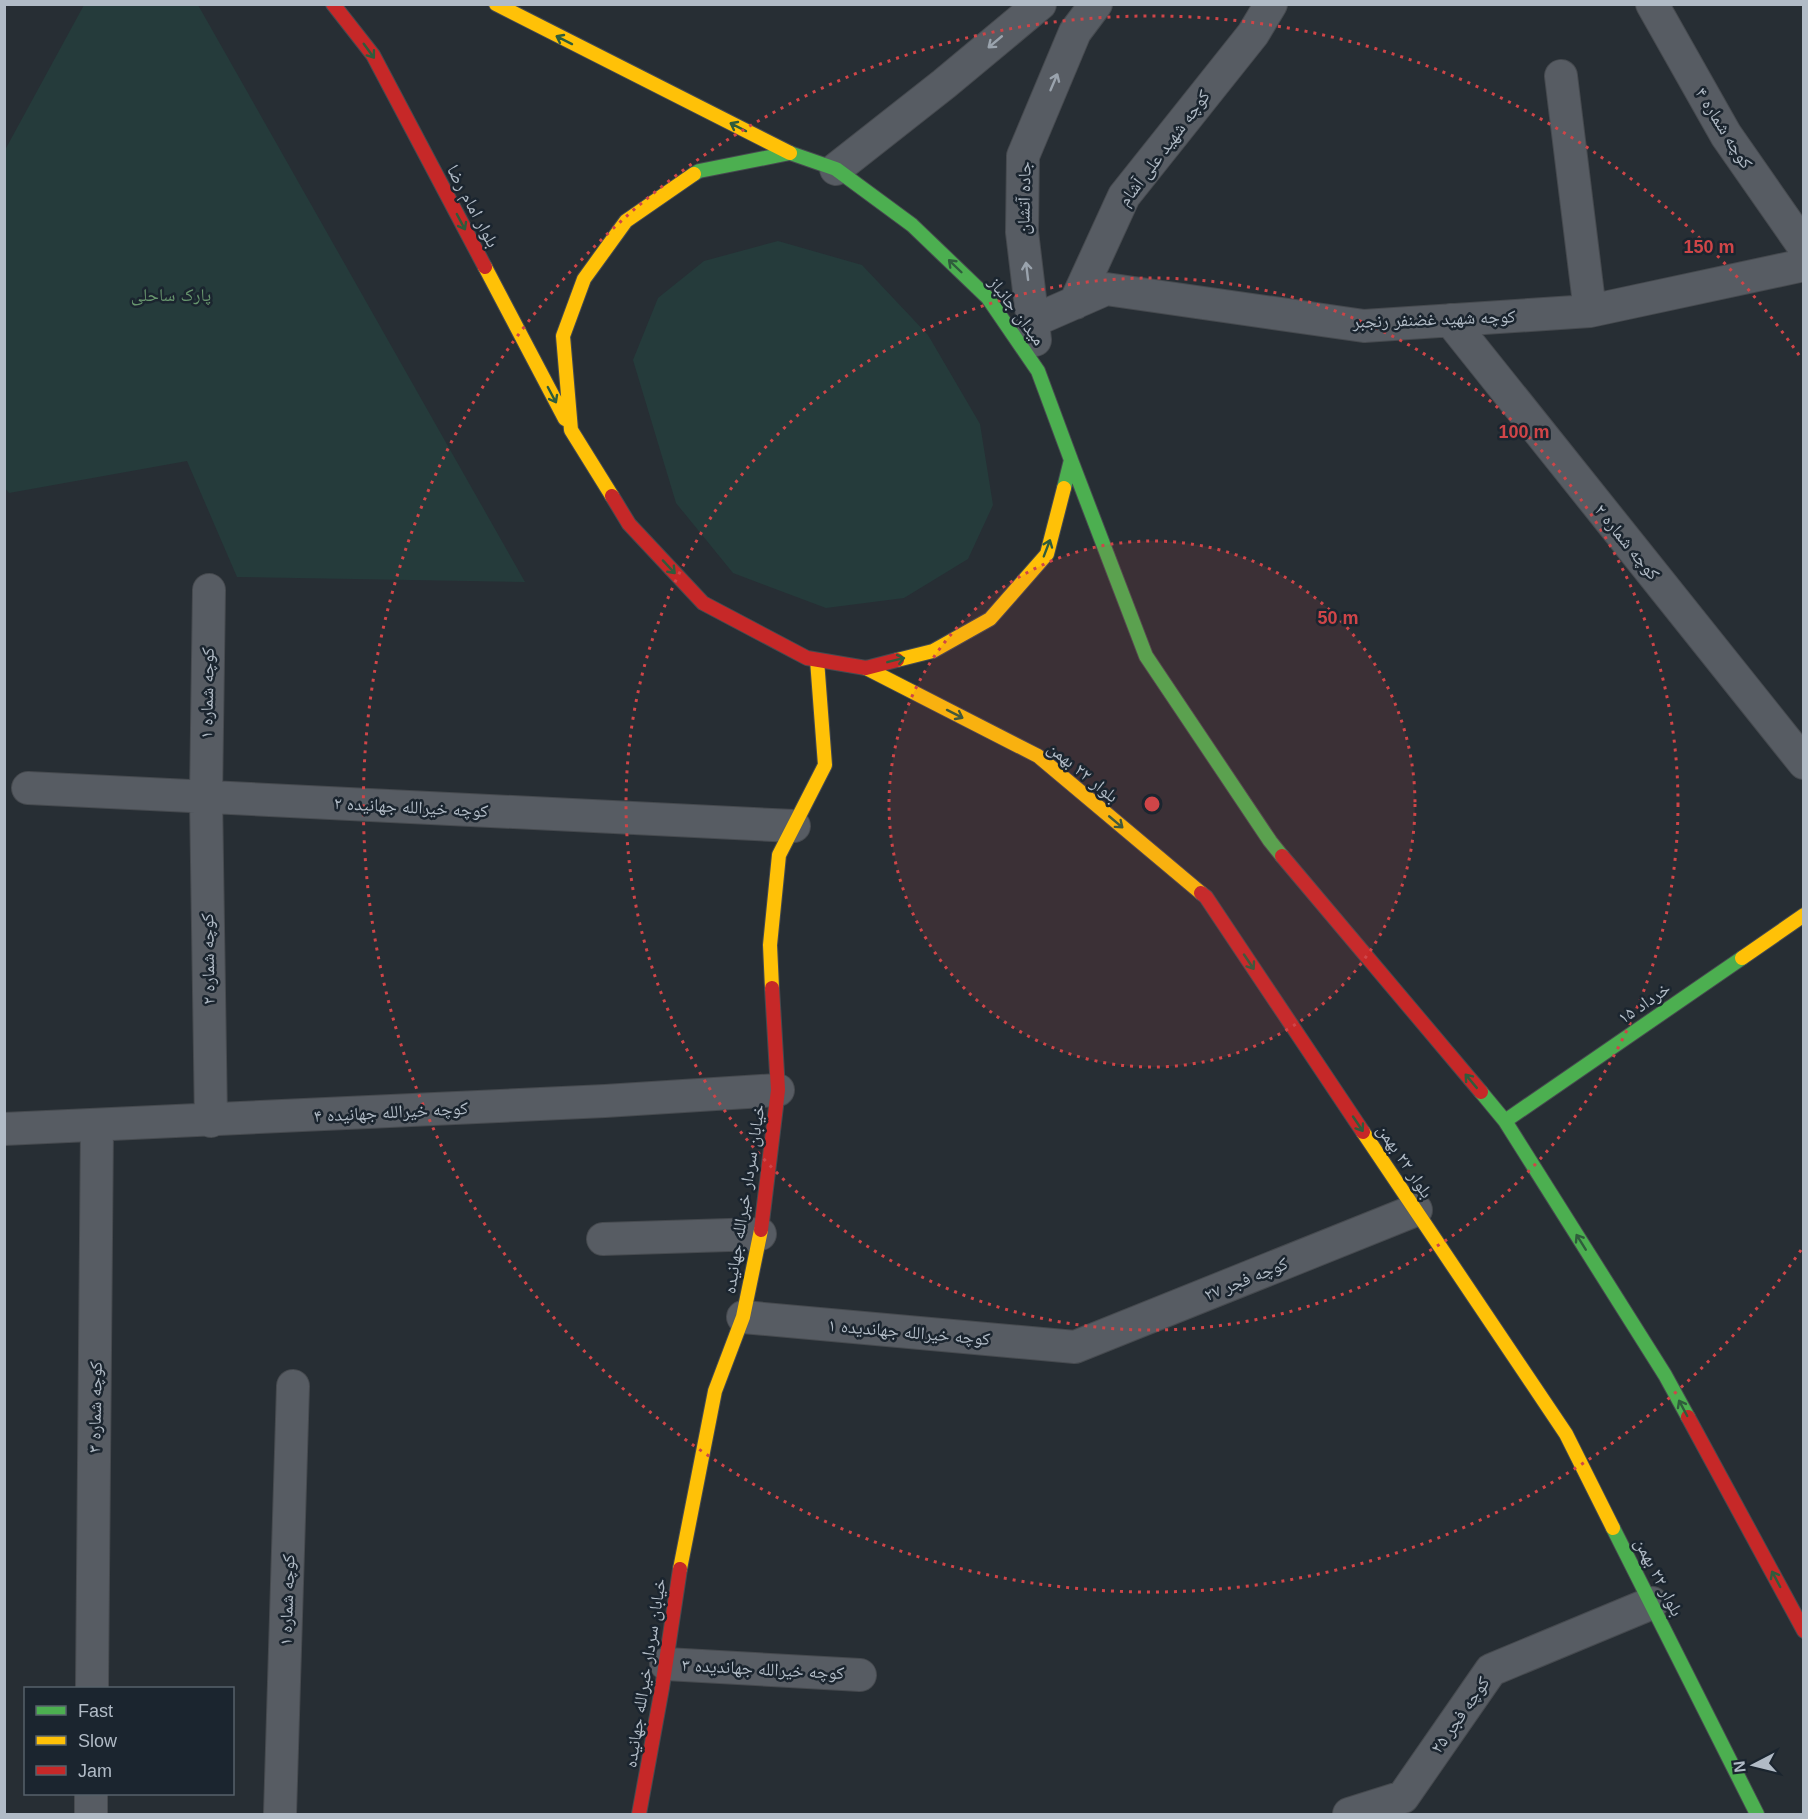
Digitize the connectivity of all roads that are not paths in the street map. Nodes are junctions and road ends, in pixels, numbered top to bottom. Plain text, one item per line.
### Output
1 (333, 4) edge
2 (496, 4) edge
3 (1096, 4) edge
4 (1271, 4) edge
5 (1652, 4) edge
6 (1040, 5) edge
7 (1075, 32) junction
8 (1561, 76) dead end
9 (790, 153) junction
10 (836, 169) junction
11 (1803, 247) edge
12 (1803, 265) edge
13 (1075, 303) junction
14 (1590, 311) junction
15 (1450, 320) junction
16 (1033, 321) junction
17 (1038, 371) junction
18 (571, 430) junction
19 (1071, 460) junction
20 (209, 590) dead end
21 (818, 660) junction
22 (866, 668) junction
23 (1803, 763) edge
24 (28, 788) dead end
25 (206, 797) junction
26 (794, 826) junction
27 (1803, 915) edge
28 (778, 1090) junction
29 (211, 1121) junction
30 (1504, 1121) junction
31 (98, 1126) junction
32 (4, 1129) edge
33 (1416, 1210) junction
34 (760, 1234) junction
35 (603, 1239) dead end
36 (743, 1317) junction
37 (1075, 1347) joint
38 (293, 1386) dead end
39 (1652, 1603) junction
40 (1803, 1631) edge
41 (666, 1664) junction
42 (861, 1675) dead end
43 (92, 1687) edge
44 (91, 1795) edge
45 (91, 1815) edge
46 (280, 1815) edge
47 (639, 1815) edge
48 (1349, 1815) edge
49 (1757, 1815) edge

1 -> 18 main road, بلوار امام رضا
9 -> 2 main road
3 - 7 street, جاده آتشان
4 - 13 street, کوچه شهید علی آشام
5 - 11 street, کوچه شماره ۴
6 - 7 street
6 -> 10 street
16 -> 7 street, جاده آتشان
8 - 14 street
9 - 10 main road, میدان جانباز
9 - 18 main road
17 -> 10 main road, میدان جانباز
12 - 14 street, کوچه شهید غضنفر رنجبر
13 - 15 street, کوچه شهید غضنفر رنجبر
13 - 16 street, کوچه شهید غضنفر رنجبر
14 - 15 street, کوچه شهید غضنفر رنجبر
15 - 23 street, کوچه شماره ۲
16 - 17 street, جاده آتشان
17 - 19 main road, میدان جانباز
18 -> 21 main road
22 -> 19 main road
30 -> 19 main road
20 - 25 street, کوچه شماره ۱
21 - 22 main road
21 - 26 main road, خیابان سردار خیرالله جهانیده
22 -> 33 main road, بلوار ۲۲ بهمن
24 - 25 street, کوچه خیرالله جهانیده ۲
25 - 26 street, کوچه خیرالله جهانیده ۲
25 - 29 street, کوچه شماره ۲
26 - 28 main road, خیابان سردار خیرالله جهانیده
27 - 30 main road, ۱۵ خرداد
28 - 29 street, کوچه خیرالله جهانیده ۴
28 - 34 main road, خیابان سردار خیرالله جهانیده
29 - 31 street, کوچه خیرالله جهانیده ۴
40 -> 30 main road
31 - 32 street, کوچه خیرالله جهانیده ۴
31 - 43 street, کوچه شماره ۳
33 - 37 street, کوچه فجر ۲۷
33 - 39 main road, بلوار ۲۲ بهمن
34 - 35 street
34 - 36 main road, خیابان سردار خیرالله جهانیده
36 - 37 street, کوچه خیرالله جهاندیده ۱
36 - 41 main road, خیابان سردار خیرالله جهانیده
38 - 46 street, کوچه شماره ۱
39 - 48 street, کوچه فجر ۲۵
39 - 49 main road, بلوار ۲۲ بهمن
41 - 42 street, کوچه خیرالله جهاندیده ۳
41 - 47 main road, خیابان سردار خیرالله جهانیده
44 - 45 street

